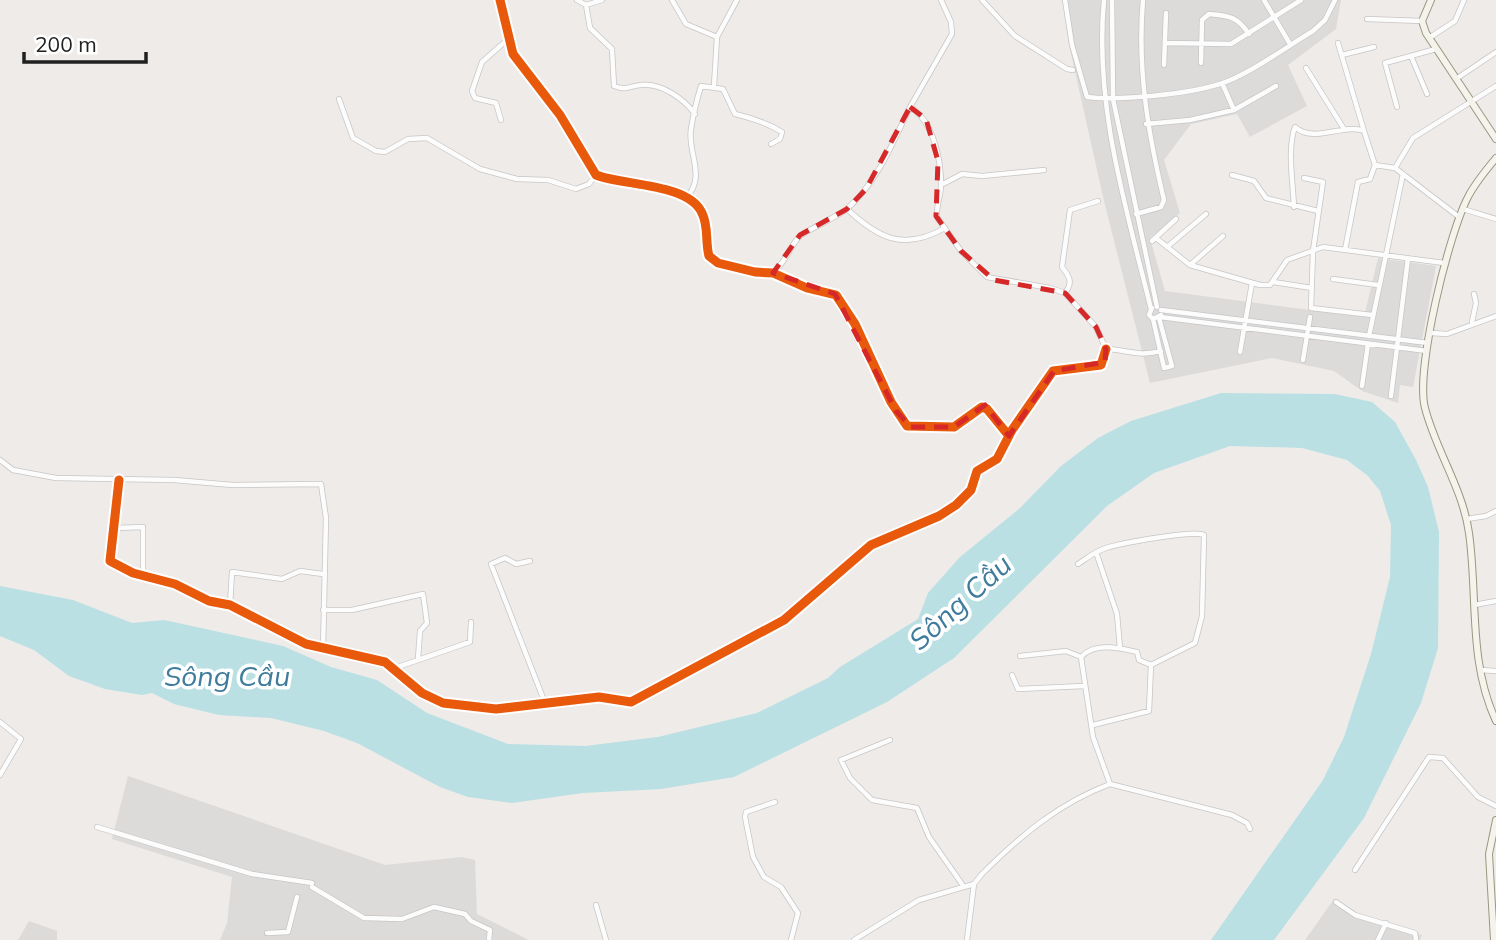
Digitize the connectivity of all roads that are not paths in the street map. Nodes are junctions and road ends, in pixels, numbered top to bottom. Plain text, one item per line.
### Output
1 (500, 0) edge
2 (577, 0) edge
3 (602, 0) edge
4 (672, 0) edge
5 (737, 0) edge
6 (941, 0) edge
7 (982, 0) edge
8 (1065, 0) edge
9 (1104, 0) edge
10 (1112, 0) edge
11 (1143, 0) edge
12 (1264, 0) edge
13 (1301, 0) edge
14 (1335, 0) edge
15 (1431, 0) edge
16 (1464, 0) edge
17 (586, 5) junction
18 (1166, 13) dead end
19 (1367, 19) dead end
20 (1274, 20) junction
21 (1422, 21) junction
22 (1248, 34) junction
23 (717, 37) junction
24 (1429, 38) junction
25 (508, 40) junction
26 (1165, 43) junction
27 (1338, 43) dead end
28 (1290, 44) junction
29 (1201, 45) junction
30 (1374, 47) dead end
31 (1436, 49) junction
32 (1496, 52) edge
33 (1342, 55) junction
34 (1411, 56) junction
35 (1201, 63) dead end
36 (1164, 65) dead end
37 (1306, 68) dead end
38 (1073, 70) dead end
39 (1455, 79) junction
40 (1223, 83) junction
41 (714, 86) junction
42 (1276, 86) dead end
43 (1496, 86) edge
44 (1143, 94) junction
45 (1427, 94) dead end
46 (339, 99) dead end
47 (1104, 99) junction
48 (1113, 99) junction
49 (1470, 103) junction
50 (910, 107) junction
51 (1397, 107) dead end
52 (1234, 110) junction
53 (696, 114) junction
54 (501, 120) dead end
55 (1146, 124) junction
56 (1344, 129) junction
57 (1364, 131) junction
58 (1496, 139) edge
59 (771, 144) dead end
60 (1496, 158) edge
61 (1375, 165) junction
62 (1395, 168) junction
63 (1044, 170) dead end
64 (1403, 174) junction
65 (596, 175) junction
66 (1232, 176) dead end
67 (1304, 178) dead end
68 (941, 185) junction
69 (686, 198) junction
70 (1098, 201) dead end
71 (1294, 207) junction
72 (847, 209) junction
73 (1462, 209) junction
74 (1318, 211) junction
75 (1136, 214) junction
76 (1206, 214) dead end
77 (1459, 217) junction
78 (1176, 219) dead end
79 (1496, 219) edge
80 (945, 228) junction
81 (1223, 236) dead end
82 (1167, 247) junction
83 (1345, 250) junction
84 (1313, 251) junction
85 (1385, 255) junction
86 (1408, 258) junction
87 (1444, 263) junction
88 (1190, 265) junction
89 (773, 273) junction
90 (1333, 279) dead end
91 (1273, 282) junction
92 (1252, 283) junction
93 (1378, 285) junction
94 (1312, 288) junction
95 (1065, 293) junction
96 (1474, 294) dead end
97 (1156, 309) junction
98 (1372, 315) junction
99 (1496, 316) edge
100 (1310, 317) dead end
101 (1158, 318) junction
102 (1244, 321) junction
103 (1472, 323) junction
104 (1243, 328) junction
105 (1308, 328) junction
106 (1431, 333) junction
107 (1307, 336) junction
108 (1369, 336) junction
109 (1398, 339) junction
110 (1427, 343) junction
111 (1368, 344) junction
112 (1397, 348) junction
113 (1106, 349) junction
114 (1161, 351) junction
115 (1427, 351) junction
116 (1240, 352) dead end
117 (1303, 359) dead end
118 (1362, 386) dead end
119 (1391, 396) dead end
120 (1009, 436) junction
121 (0, 460) edge
122 (119, 480) junction
123 (1496, 511) edge
124 (1467, 519) junction
125 (116, 528) junction
126 (1096, 552) junction
127 (530, 561) dead end
128 (1077, 564) dead end
129 (323, 574) junction
130 (143, 576) junction
131 (1496, 601) edge
132 (230, 605) junction
133 (1474, 605) junction
134 (323, 610) junction
135 (471, 622) dead end
136 (1120, 648) junction
137 (323, 650) junction
138 (1020, 656) dead end
139 (1081, 657) junction
140 (418, 659) junction
141 (1151, 665) junction
142 (395, 668) junction
143 (1479, 670) junction
144 (1496, 671) edge
145 (1012, 675) dead end
146 (1085, 686) junction
147 (545, 703) junction
148 (1496, 721) edge
149 (0, 722) edge
150 (1093, 725) junction
151 (890, 740) dead end
152 (0, 775) edge
153 (1110, 784) junction
154 (775, 802) dead end
155 (1496, 806) edge
156 (1496, 820) edge
157 (97, 827) dead end
158 (1250, 829) dead end
159 (1355, 870) dead end
160 (1493, 876) edge
161 (974, 884) junction
162 (964, 887) junction
163 (297, 897) dead end
164 (1336, 902) dead end
165 (596, 905) dead end
166 (1495, 921) edge
167 (1386, 923) junction
168 (267, 933) dead end
169 (284, 933) junction
170 (1495, 939) edge
171 (283, 940) edge
172 (489, 940) edge
173 (606, 940) edge
174 (791, 940) edge
175 (854, 940) edge
176 (967, 940) edge
177 (1378, 940) edge
178 (1416, 940) edge

1 - 25 street
2 - 17 street
3 - 17 street
4 - 23 street
5 - 23 street
6 - 50 street
7 - 38 street
8 - 47 street
9 - 47 street
10 - 48 street
11 - 44 street
12 - 20 street
13 - 20 street
14 - 28 street
15 - 21 main road
16 - 24 street
17 - 53 street
18 - 26 street
19 - 21 street
20 - 22 street
20 - 28 street
21 - 24 main road
22 - 29 street
22 - 29 street
23 - 41 street
24 - 31 main road
25 - 54 street
25 - 65 street
26 - 29 street
26 - 36 street
27 - 33 street
28 - 40 street
29 - 35 street
30 - 33 street
31 - 34 street
31 - 39 main road
32 - 39 street
33 - 57 street
34 - 45 street
34 - 51 street
37 - 56 street
39 - 49 main road
40 - 44 street
40 - 52 street
41 - 53 street
41 - 59 street
42 - 52 street
43 - 49 street
44 - 48 street
44 - 55 street
46 - 65 street
47 - 48 street
47 - 97 street
48 - 75 street
49 - 58 main road
49 - 62 street
50 - 68 street
50 - 72 street
52 - 55 street
53 - 69 street
55 - 75 street
56 - 57 street
56 - 71 street
57 - 61 street
60 - 73 main road
61 - 62 street
61 - 83 street
62 - 64 street
63 - 68 street
64 - 77 street
64 - 85 street
65 - 69 street
66 - 71 street
67 - 74 street
68 - 80 street
69 - 89 street
70 - 95 street
71 - 74 street
72 - 80 street
72 - 89 street
73 - 77 main road
73 - 79 street
74 - 84 street
75 - 97 street
76 - 82 street
77 - 87 main road
78 - 82 street
80 - 95 street
81 - 88 street
82 - 88 street
83 - 84 street
83 - 85 street
84 - 91 street
84 - 94 street
85 - 86 street
85 - 93 street
86 - 87 street
86 - 109 street
87 - 106 main road
88 - 92 street
89 - 120 street
90 - 93 street
91 - 92 street
91 - 94 street
92 - 102 street
93 - 98 street
94 - 98 street
95 - 113 street
96 - 103 street
97 - 101 street
97 - 101 street
97 - 102 street
98 - 108 street
99 - 103 street
100 - 105 street
101 - 104 street
101 - 114 street
101 - 114 street
102 - 104 street
102 - 105 street
103 - 106 street
104 - 107 street
104 - 116 street
105 - 107 street
105 - 108 street
106 - 110 main road
107 - 111 street
107 - 117 street
108 - 109 street
109 - 110 street
109 - 112 street
110 - 115 main road
111 - 112 street
111 - 118 street
112 - 115 street
112 - 119 street
113 - 114 street
113 - 120 street
115 - 124 main road
120 - 147 street
121 - 122 street
122 - 125 street
122 - 129 street
123 - 124 street
124 - 133 main road
125 - 130 street
125 - 130 street
126 - 128 street
126 - 136 street
126 - 141 street
127 - 147 street
129 - 132 street
129 - 134 street
130 - 132 street
131 - 133 street
132 - 137 street
133 - 143 main road
134 - 137 street
134 - 140 street
135 - 140 street
136 - 139 street
136 - 141 street
137 - 142 street
138 - 139 street
139 - 146 street
140 - 142 street
141 - 150 street
142 - 147 street
143 - 144 street
143 - 148 main road
145 - 146 street
146 - 150 street
149 - 152 street
150 - 153 street
151 - 162 street
153 - 158 street
153 - 161 street
154 - 174 street
155 - 159 street
156 - 160 main road
157 - 172 street
160 - 166 main road
161 - 162 street
161 - 176 street
162 - 175 street
163 - 169 street
164 - 167 street
165 - 173 street
166 - 170 main road
167 - 177 street
167 - 178 street
168 - 169 street
169 - 171 street

